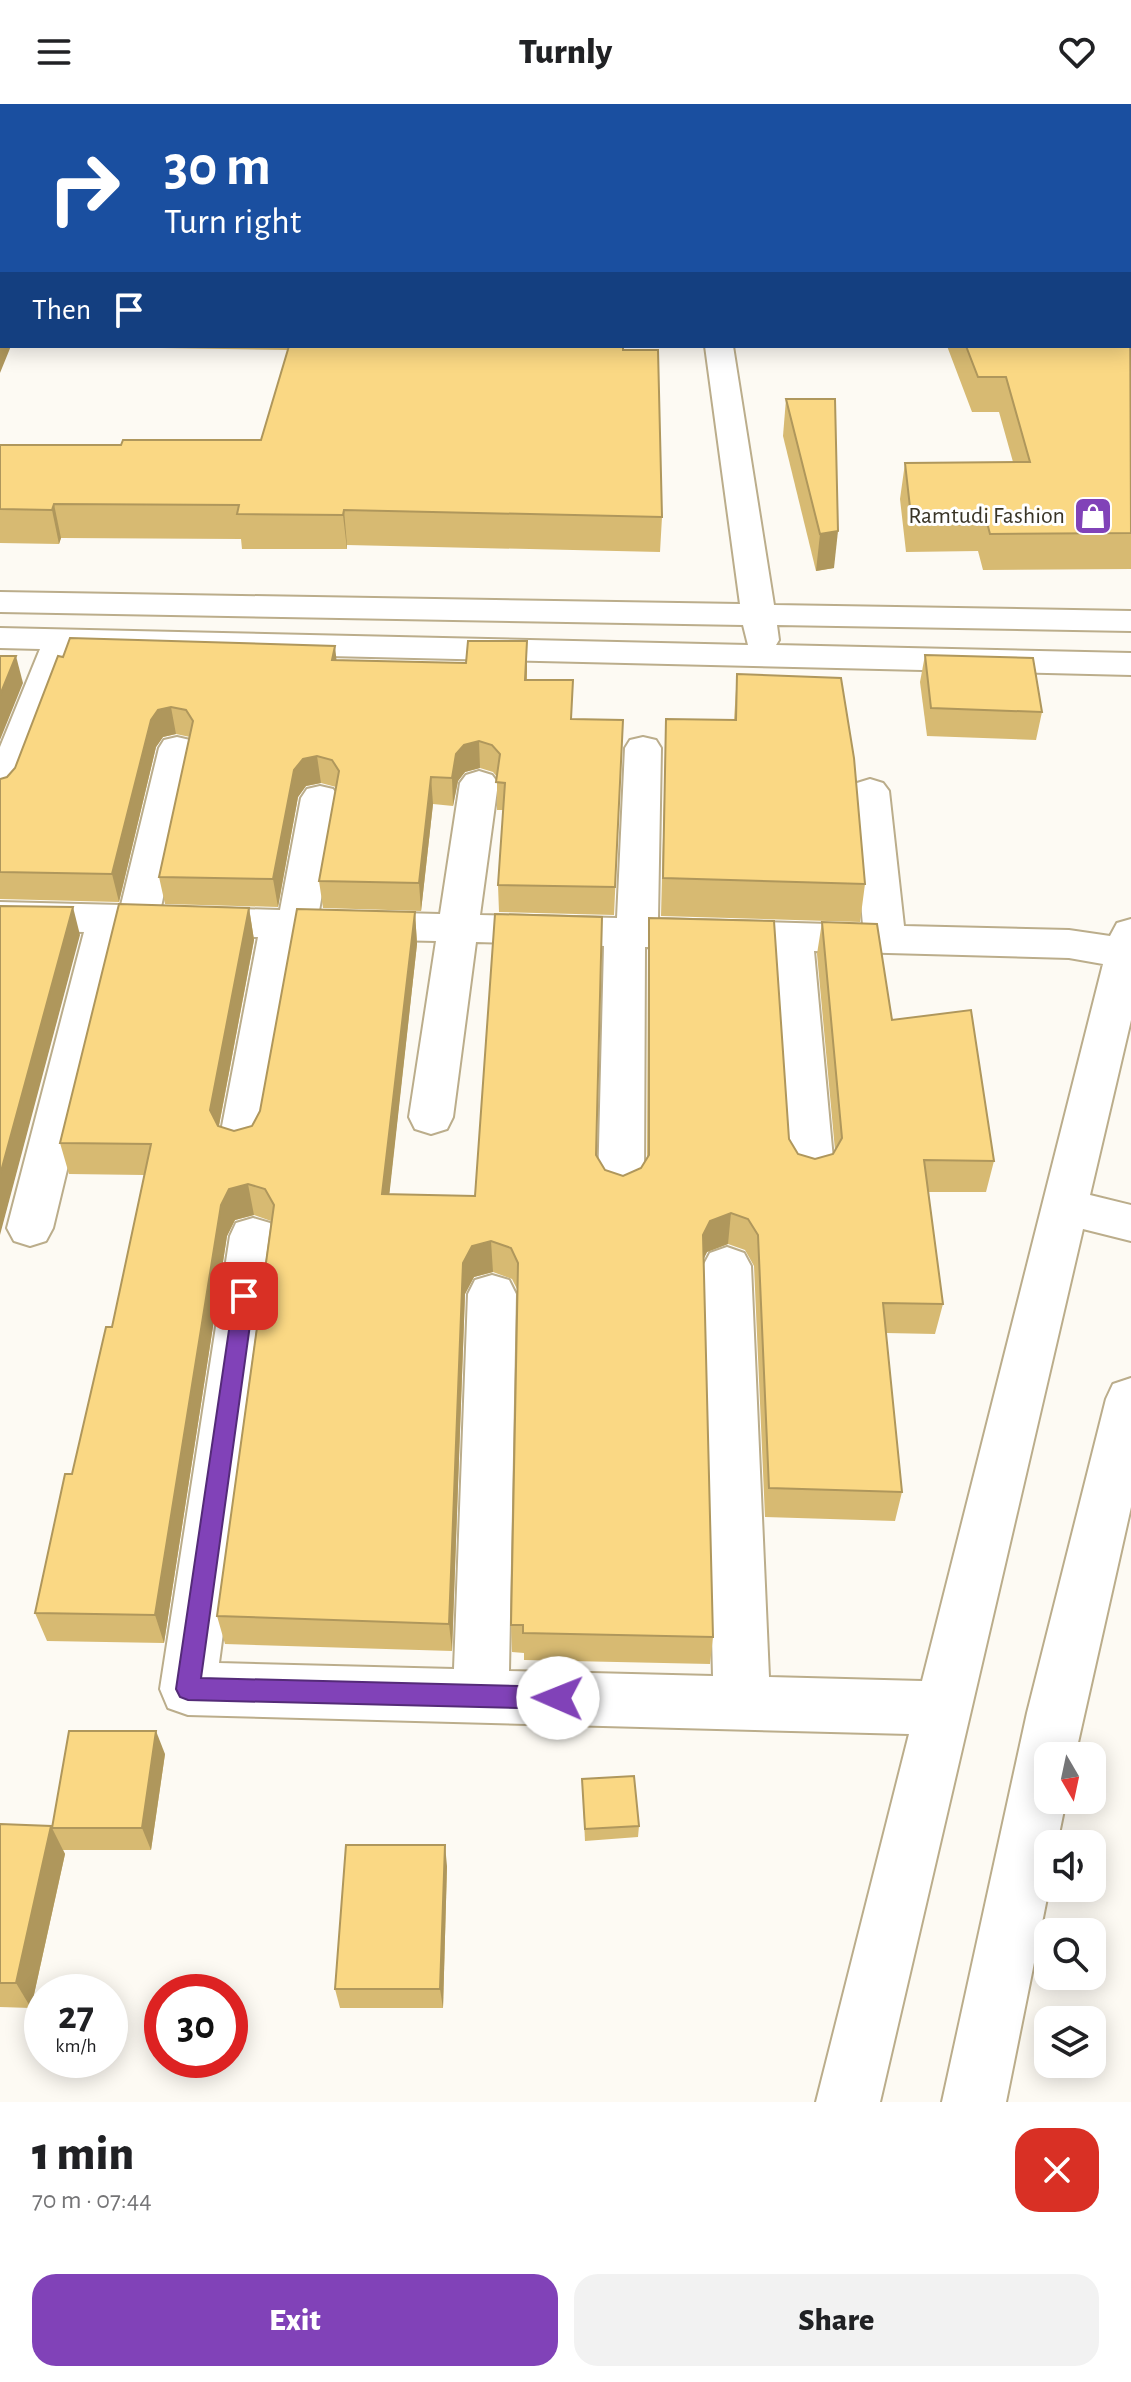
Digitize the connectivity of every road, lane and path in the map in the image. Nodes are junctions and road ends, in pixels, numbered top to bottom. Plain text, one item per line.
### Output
1 (719, 348) edge
2 (0, 602) edge
3 (759, 614) junction
4 (1131, 621) edge
5 (0, 638) edge
6 (61, 639) junction
7 (764, 656) junction
8 (1131, 664) edge
9 (177, 748) dead end
10 (643, 748) dead end
11 (479, 783) dead end
12 (870, 791) dead end
13 (0, 794) edge
14 (320, 798) dead end
15 (0, 916) edge
16 (122, 919) junction
17 (289, 924) junction
18 (458, 928) junction
19 (631, 932) junction
20 (792, 937) junction
21 (885, 939) junction
22 (1128, 943) edge
23 (431, 1117) dead end
24 (241, 1142) edge
25 (811, 1170) edge
26 (621, 1186) edge
27 (1064, 1207) junction
28 (1131, 1223) edge
29 (30, 1228) dead end
30 (253, 1236) dead end
31 (727, 1266) dead end
32 (492, 1294) dead end
33 (1131, 1399) edge
34 (481, 1696) junction
35 (742, 1701) junction
36 (945, 1708) junction
37 (848, 2102) edge
38 (974, 2102) edge

1 - 3 street
2 - 3 street
3 - 4 street
3 - 7 street
5 - 6 street
6 - 7 street
6 - 13 street
7 - 8 street
9 - 16 street
10 - 19 street
11 - 18 street
12 - 21 street
14 - 17 street
15 - 16 street
16 - 17 street
16 - 29 street
17 - 18 street
17 - 24 street
18 - 19 street
18 - 23 street
19 - 20 street
19 - 26 street
20 - 21 street
20 - 25 street
21 - 22 street
22 - 27 street
27 - 28 street
27 - 36 street
30 - 34 street
31 - 35 street
32 - 34 street
33 - 38 street
34 - 35 street
35 - 36 street
36 - 37 street

